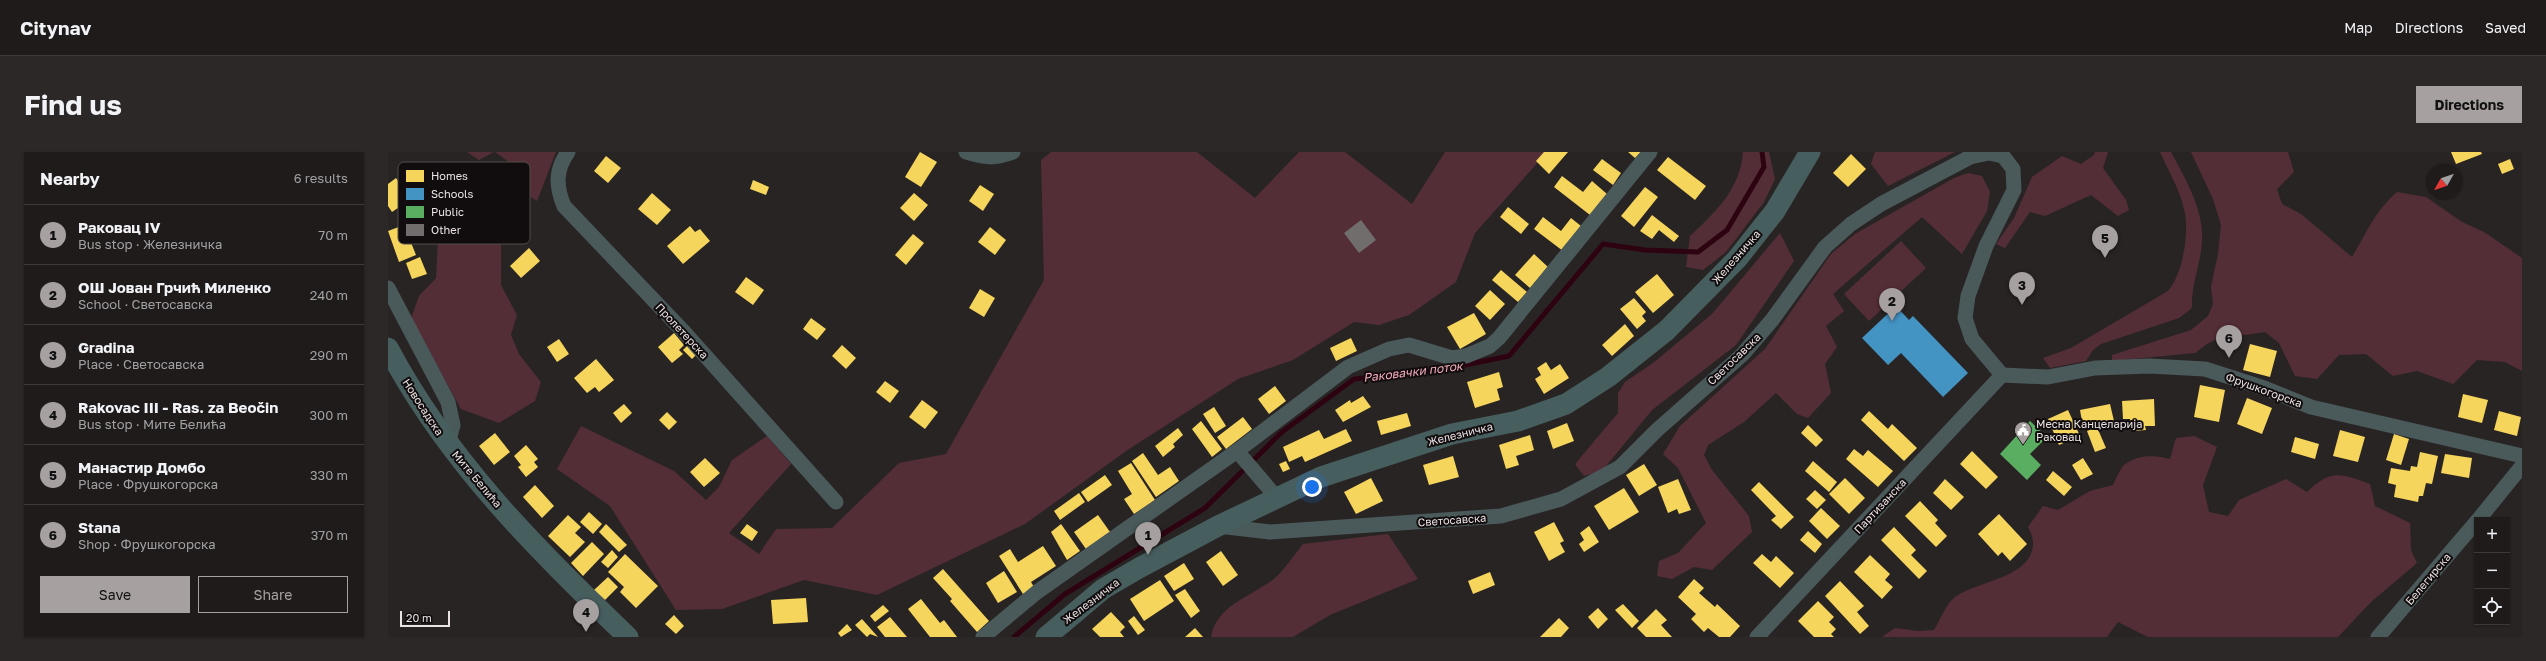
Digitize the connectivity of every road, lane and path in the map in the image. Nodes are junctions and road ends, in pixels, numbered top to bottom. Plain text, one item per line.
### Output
1 (568, 152) edge
2 (966, 152) edge
3 (1013, 152) edge
4 (1650, 152) edge
5 (1810, 152) edge
6 (388, 288) edge
7 (388, 348) edge
8 (2002, 375) junction
9 (448, 444) junction
10 (1237, 451) junction
11 (2522, 456) edge
12 (2522, 466) edge
13 (1277, 498) junction
14 (836, 502) dead end
15 (2481, 517) edge
16 (1218, 526) junction
17 (2474, 526) edge
18 (628, 637) edge
19 (983, 637) edge
20 (1046, 637) edge
21 (1757, 637) edge
22 (2378, 637) edge

1 - 14 street, Пролетерска
2 - 3 street
4 - 10 street
5 - 13 street, Железничка
6 - 9 street, Мите Белића
7 - 9 street, Новосадска
8 - 11 street, Фрушкогорска
8 - 16 street, Светосавска
8 - 21 street, Партизанска
9 - 18 street, Мите Белића
10 - 13 street
10 - 19 street
12 - 15 street, Белегирска
13 - 16 street, Железничка
16 - 20 street, Железничка
17 - 22 street, Белегирска

